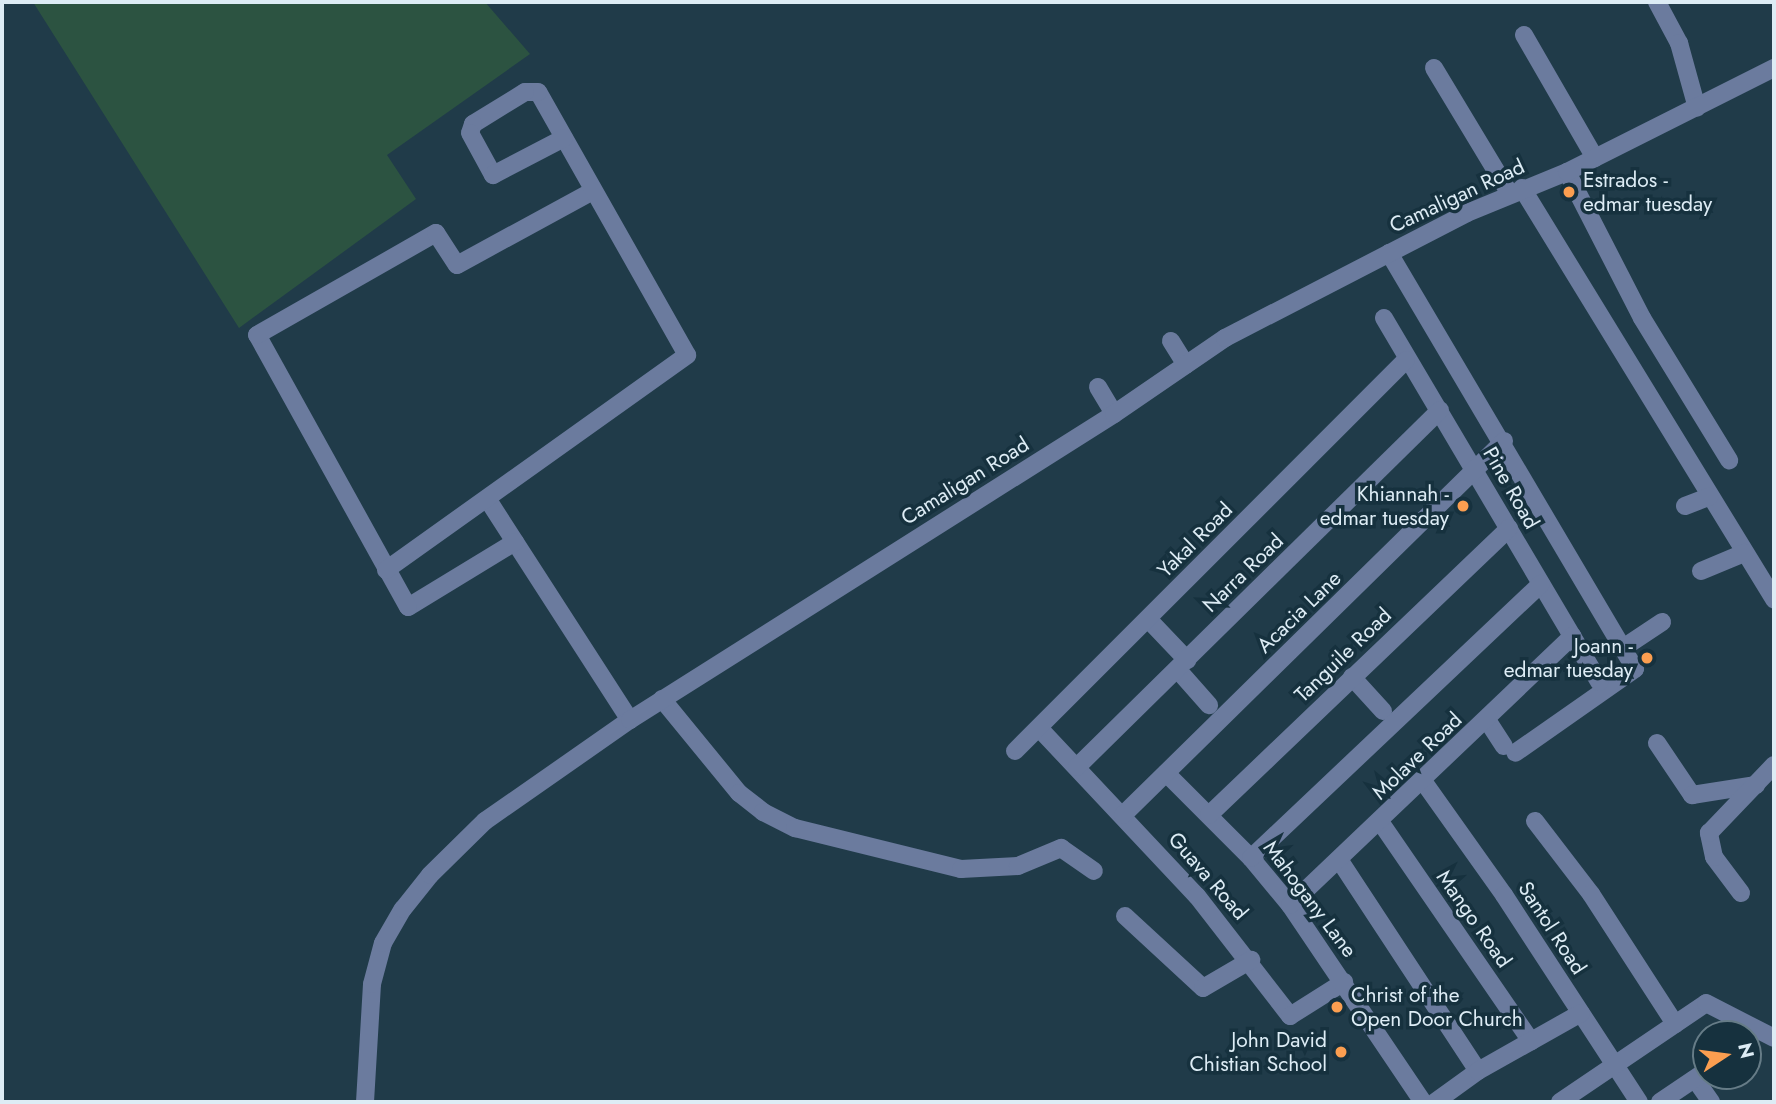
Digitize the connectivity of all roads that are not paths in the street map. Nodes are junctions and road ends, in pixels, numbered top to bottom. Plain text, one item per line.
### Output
1 (1657, 2) edge
2 (1524, 35) dead end
3 (1434, 68) dead end
4 (1774, 68) edge
5 (1697, 108) junction
6 (564, 138) junction
7 (1595, 158) junction
8 (1567, 173) junction
9 (593, 191) junction
10 (1516, 191) junction
11 (1389, 253) junction
12 (1384, 318) dead end
13 (1171, 341) dead end
14 (1406, 360) junction
15 (1186, 365) junction
16 (1098, 387) dead end
17 (1440, 410) junction
18 (1114, 414) junction
19 (1504, 441) junction
20 (1729, 460) dead end
21 (1476, 472) junction
22 (1709, 497) junction
23 (488, 500) junction
24 (1685, 506) dead end
25 (1508, 528) junction
26 (514, 542) junction
27 (1744, 553) junction
28 (386, 570) junction
29 (1701, 571) dead end
30 (1541, 584) junction
31 (1774, 600) edge
32 (1148, 619) junction
33 (1662, 622) dead end
34 (1572, 636) junction
35 (1623, 648) junction
36 (1182, 665) junction
37 (1352, 677) junction
38 (1599, 682) dead end
39 (662, 699) junction
40 (1209, 705) dead end
41 (1383, 710) dead end
42 (630, 720) junction
43 (1487, 720) junction
44 (1039, 728) junction
45 (1657, 743) dead end
46 (1015, 751) dead end
47 (1774, 765) edge
48 (1077, 767) junction
49 (1166, 773) junction
50 (1423, 781) junction
51 (1756, 785) junction
52 (1123, 815) junction
53 (1209, 815) junction
54 (1535, 821) dead end
55 (1381, 823) junction
56 (1251, 858) junction
57 (1340, 861) junction
58 (1094, 872) dead end
59 (1741, 892) dead end
60 (1290, 905) junction
61 (1125, 916) dead end
62 (1251, 960) junction
63 (1344, 982) junction
64 (1581, 1013) junction
65 (1734, 1020) edge
66 (1675, 1024) junction
67 (1531, 1041) junction
68 (1617, 1065) junction
69 (1478, 1071) junction
70 (1692, 1080) edge
71 (365, 1102) edge
72 (1423, 1102) edge
73 (1435, 1102) edge
74 (1560, 1102) edge
75 (1639, 1102) edge
76 (1660, 1102) edge

1 - 5 street
2 - 7 street
3 - 10 street
4 - 5 street, Camaligan Road
5 - 7 street, Camaligan Road
6 - 6 street
6 - 9 street
7 - 8 street, Camaligan Road
8 - 10 street, Camaligan Road
8 - 20 street
9 - 23 street
9 - 28 street
10 - 11 street, Camaligan Road
10 - 22 street
11 - 15 street, Camaligan Road
11 - 19 street
12 - 14 street, Pine Road
13 - 15 street
14 - 17 street, Pine Road
14 - 32 street, Yakal Road
15 - 18 street, Camaligan Road
16 - 18 street
17 - 21 street, Pine Road
17 - 36 street, Narra Road
18 - 39 street, Camaligan Road
19 - 21 street, Acacia Lane
19 - 35 street
21 - 25 street, Pine Road
21 - 49 street, Acacia Lane
22 - 24 street
22 - 27 street
23 - 26 street
23 - 28 street
25 - 30 street, Pine Road
25 - 37 street, Tanguile Road
26 - 28 street
26 - 42 street
27 - 29 street
27 - 31 street
30 - 34 street, Pine Road
30 - 56 street
32 - 36 street
32 - 44 street, Yakal Road
33 - 35 street
34 - 38 street, Pine Road
34 - 43 street, Molave Road
35 - 43 street
36 - 40 street
36 - 48 street, Narra Road
37 - 41 street
37 - 53 street, Tanguile Road
39 - 42 street, Camaligan Road
39 - 58 street
42 - 71 street, Camaligan Road
43 - 50 street, Molave Road
44 - 46 street, Yakal Road
44 - 48 street, Guava Road
45 - 51 street
47 - 51 street
48 - 52 street, Guava Road
49 - 52 street, Acacia Lane
49 - 53 street, Mahogany Lane
50 - 55 street, Molave Road
50 - 64 street, Santol Road
51 - 59 street
52 - 62 street, Guava Road
53 - 56 street, Mahogany Lane
54 - 66 street
55 - 57 street, Molave Road
55 - 67 street, Mango Road
56 - 60 street, Mahogany Lane
57 - 60 street, Molave Road
57 - 69 street
60 - 63 street, Mahogany Lane
61 - 62 street
62 - 63 street, Guava Road
63 - 72 street, Mahogany Lane
64 - 67 street
64 - 68 street, Santol Road
65 - 66 street
66 - 68 street
67 - 69 street
68 - 74 street
68 - 75 street, Santol Road
69 - 73 street
70 - 76 street

